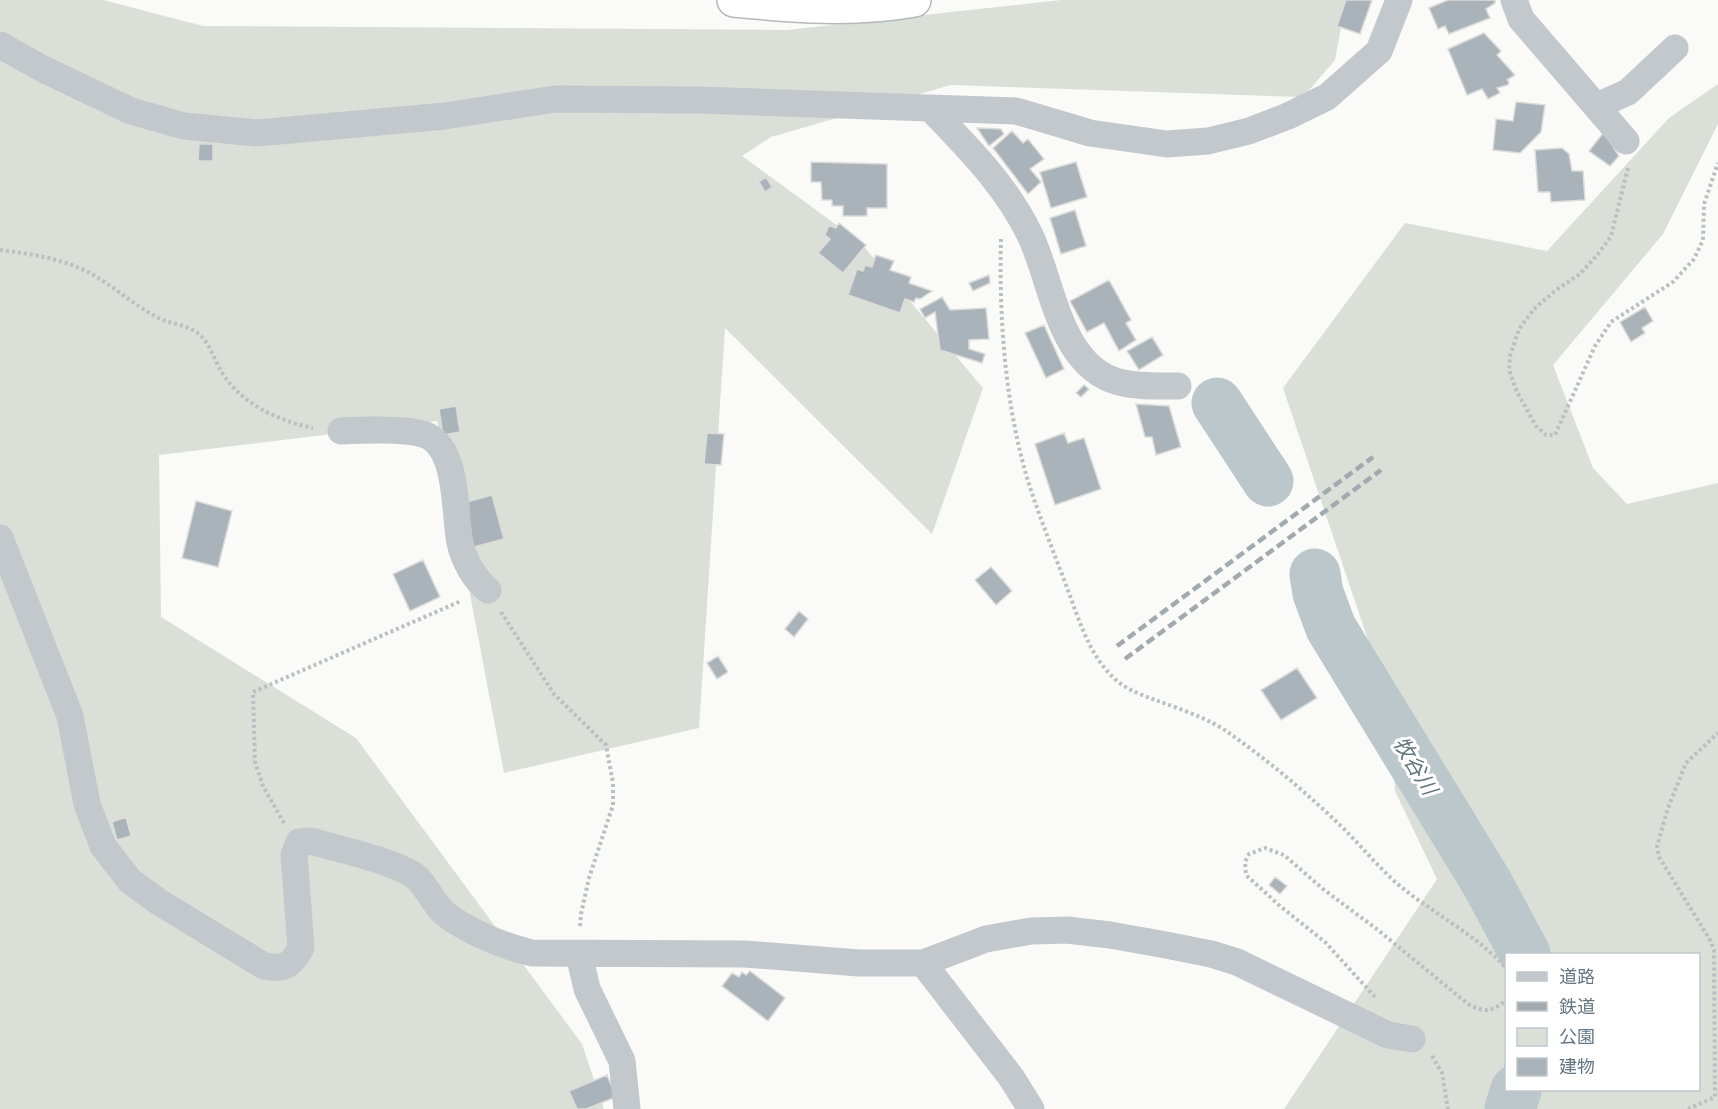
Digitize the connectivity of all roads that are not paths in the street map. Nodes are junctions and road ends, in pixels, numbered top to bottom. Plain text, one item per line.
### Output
1 (734, 0) edge
2 (914, 0) edge
3 (1399, 0) edge
4 (1514, 0) edge
5 (0, 45) edge
6 (1675, 48) dead end
7 (1597, 106) junction
8 (931, 109) junction
9 (1626, 141) road end
10 (1178, 386) dead end
11 (341, 431) road end
12 (0, 538) edge
13 (488, 590) road end
14 (579, 954) junction
15 (923, 963) junction
16 (1412, 1039) road end
17 (627, 1109) edge
18 (1031, 1109) edge

1 - 2 highway
3 - 8 street
4 - 7 street
5 - 8 street
6 - 7 street
7 - 9 street
8 - 10 street
11 - 13 street
12 - 14 street
14 - 15 street
14 - 17 street
15 - 16 street
15 - 18 street

